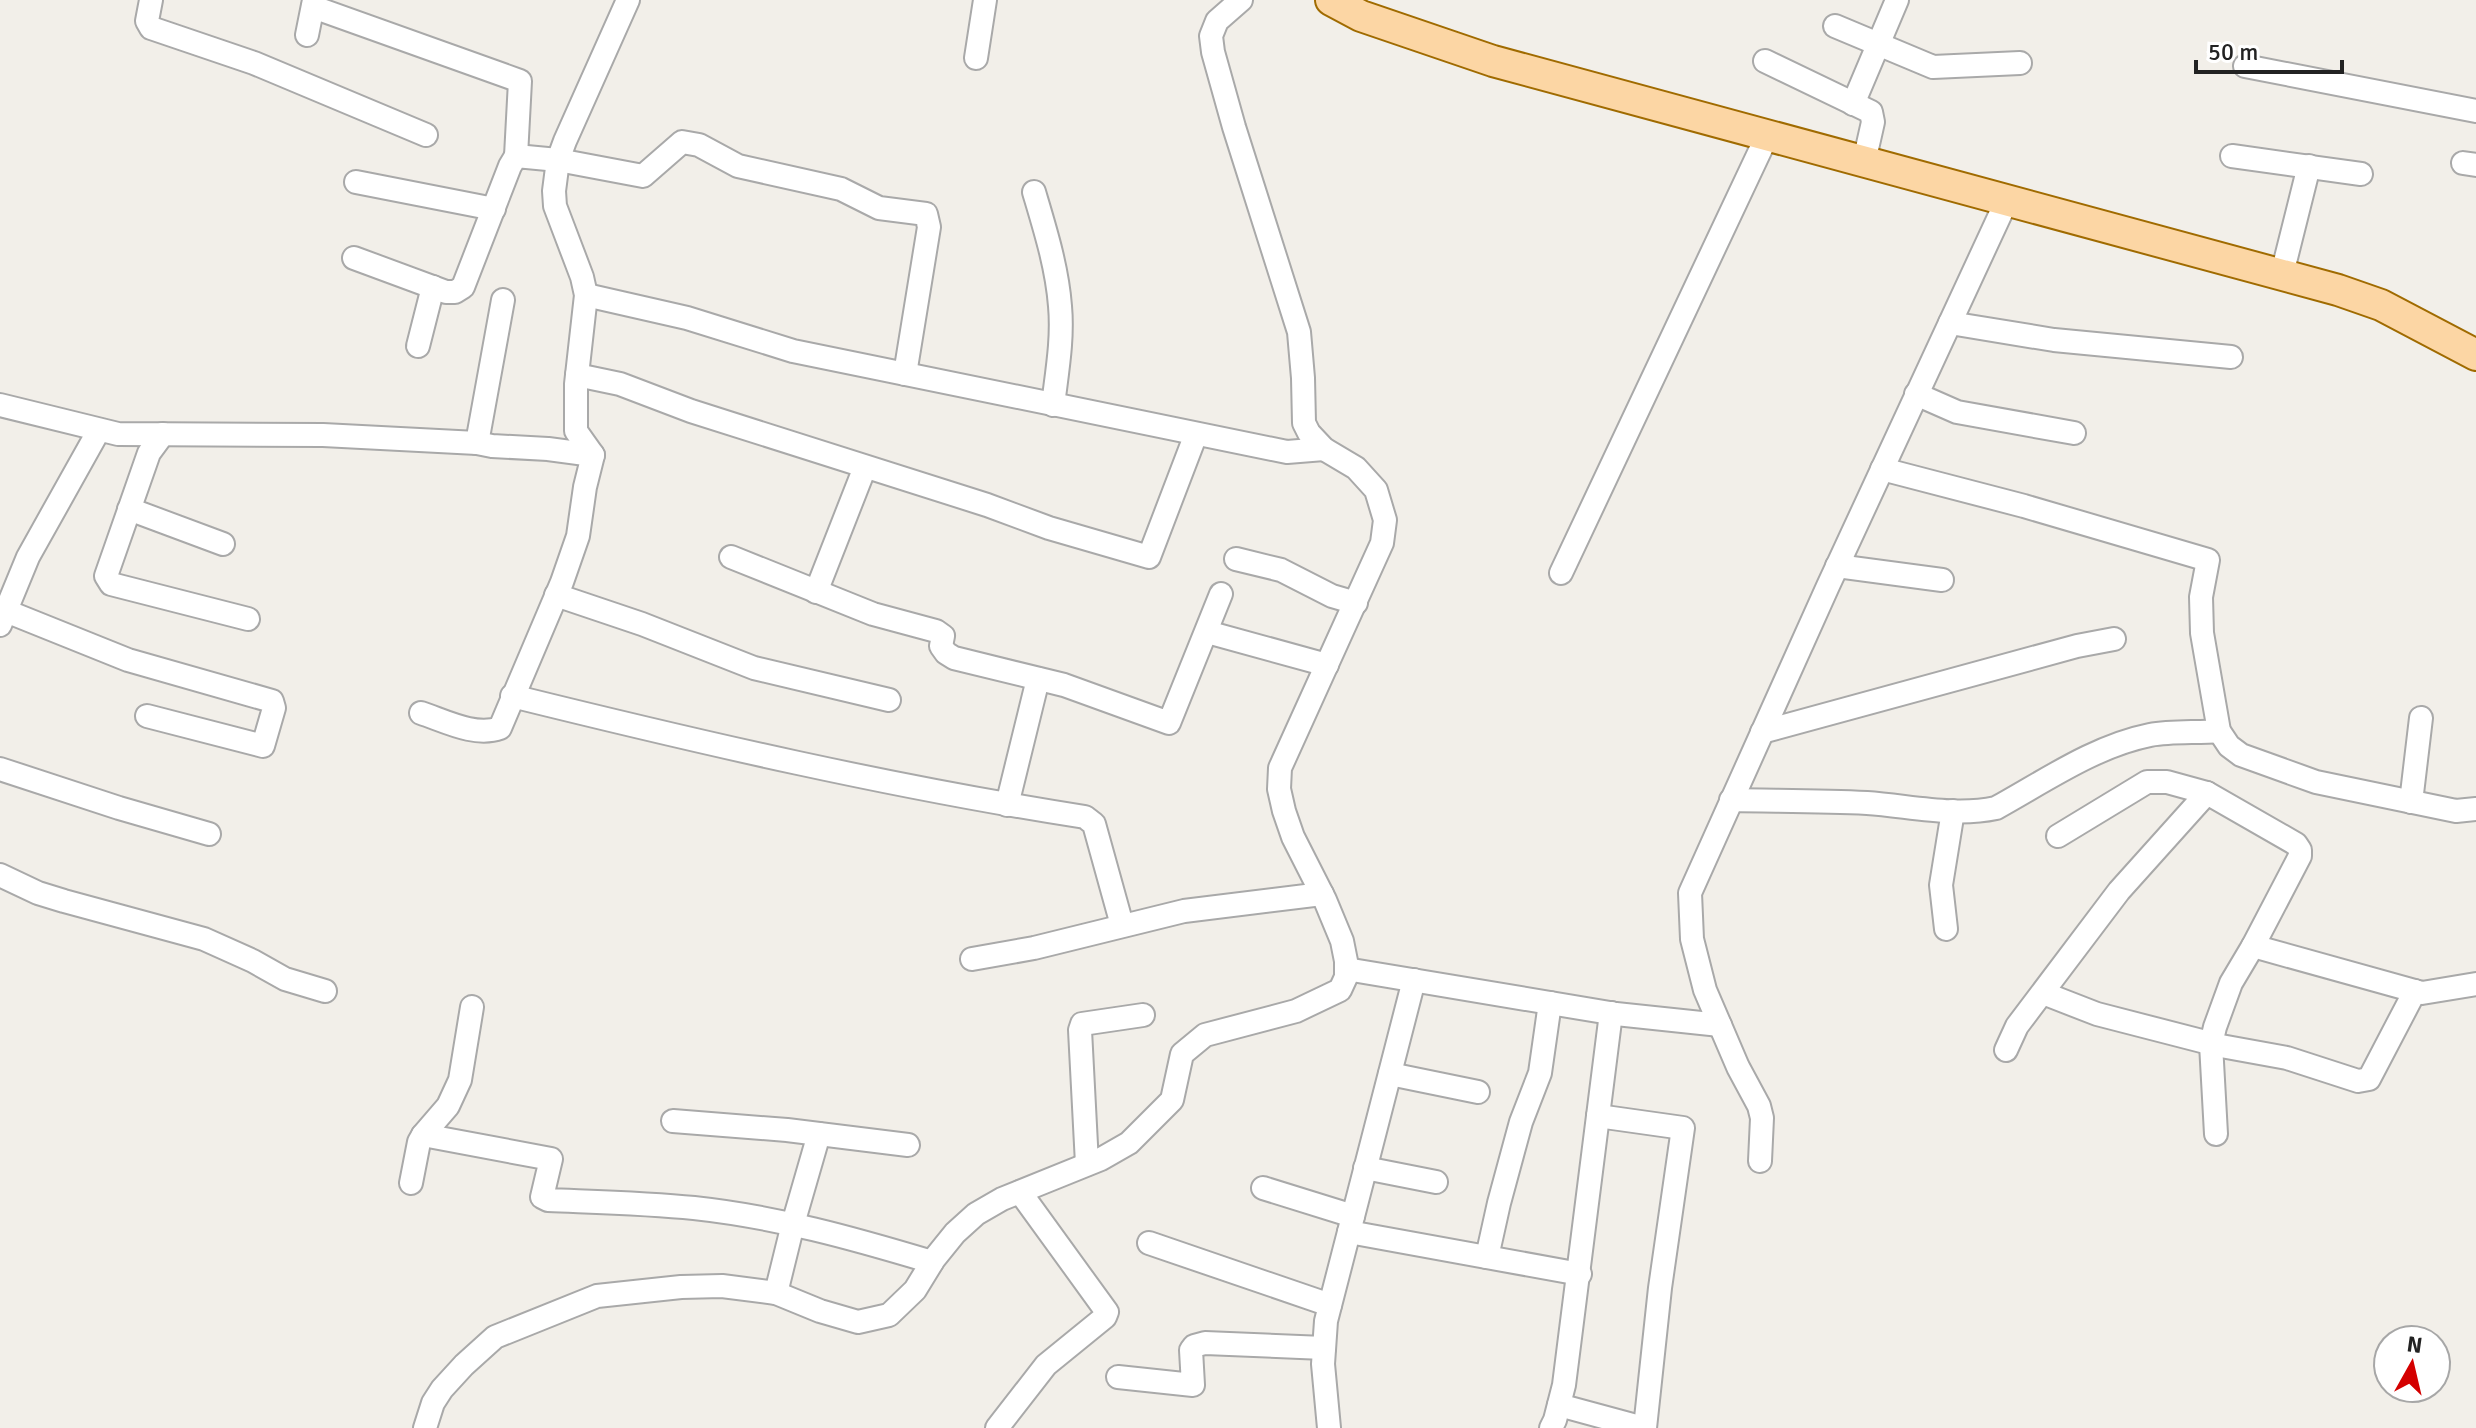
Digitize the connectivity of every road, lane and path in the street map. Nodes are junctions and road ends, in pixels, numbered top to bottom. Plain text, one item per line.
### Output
1 (151, 0) edge
2 (628, 0) edge
3 (985, 0) edge
4 (1241, 0) edge
5 (1331, 0) edge
6 (1897, 0) edge
7 (314, 3) edge
8 (1835, 26) dead end
9 (307, 35) dead end
10 (1879, 45) junction
11 (976, 58) dead end
12 (1765, 61) dead end
13 (2020, 63) dead end
14 (2245, 66) dead end
15 (1853, 104) junction
16 (2476, 111) edge
17 (426, 135) dead end
18 (1767, 136) junction
19 (516, 156) junction
20 (2232, 156) dead end
21 (558, 160) junction
22 (1864, 162) junction
23 (2309, 166) junction
24 (2361, 174) dead end
25 (356, 182) dead end
26 (1034, 192) dead end
27 (2007, 200) junction
28 (494, 209) junction
29 (354, 258) dead end
30 (2282, 274) junction
31 (433, 287) junction
32 (586, 295) junction
33 (503, 300) dead end
34 (1950, 323) junction
35 (418, 346) dead end
36 (2476, 355) edge
37 (2231, 357) dead end
38 (905, 374) junction
39 (577, 375) junction
40 (1916, 394) junction
41 (0, 405) edge
42 (1053, 405) junction
43 (99, 430) junction
44 (2074, 433) dead end
45 (163, 434) junction
46 (1196, 434) junction
47 (477, 443) junction
48 (1324, 449) junction
49 (593, 455) junction
50 (865, 467) junction
51 (1882, 469) junction
52 (129, 509) junction
53 (223, 544) dead end
54 (731, 557) dead end
55 (1236, 559) dead end
56 (1837, 566) junction
57 (1561, 573) dead end
58 (1942, 580) dead end
59 (816, 592) junction
60 (1221, 594) dead end
61 (556, 595) junction
62 (1356, 603) junction
63 (3, 618) edge
64 (248, 619) dead end
65 (1207, 632) junction
66 (2114, 639) dead end
67 (1327, 665) junction
68 (1038, 679) junction
69 (512, 696) junction
70 (889, 700) dead end
71 (421, 713) dead end
72 (147, 716) dead end
73 (2421, 718) dead end
74 (2219, 731) junction
75 (1762, 732) junction
76 (0, 769) edge
77 (2207, 793) junction
78 (1731, 800) junction
79 (2411, 802) junction
80 (1007, 805) junction
81 (2476, 809) edge
82 (1953, 811) junction
83 (209, 834) dead end
84 (2058, 836) dead end
85 (0, 875) edge
86 (1322, 894) junction
87 (1122, 925) junction
88 (1946, 929) dead end
89 (2253, 946) junction
90 (972, 959) dead end
91 (1346, 969) junction
92 (1414, 980) junction
93 (2476, 984) edge
94 (325, 991) dead end
95 (2415, 991) junction
96 (2043, 993) junction
97 (1550, 1003) junction
98 (472, 1007) dead end
99 (1611, 1013) junction
100 (1143, 1015) dead end
101 (1720, 1025) junction
102 (2211, 1044) junction
103 (2006, 1050) dead end
104 (1390, 1074) junction
105 (1478, 1092) dead end
106 (1598, 1116) junction
107 (673, 1121) dead end
108 (819, 1134) junction
109 (2216, 1134) dead end
110 (423, 1135) junction
111 (908, 1145) dead end
112 (1760, 1161) dead end
113 (1087, 1164) junction
114 (1365, 1168) junction
115 (1436, 1182) dead end
116 (411, 1183) dead end
117 (1263, 1188) dead end
118 (1020, 1192) junction
119 (793, 1224) junction
120 (1351, 1224) junction
121 (1149, 1243) dead end
122 (1487, 1257) junction
123 (932, 1262) junction
124 (1580, 1274) junction
125 (776, 1293) junction
126 (1330, 1305) junction
127 (1324, 1348) junction
128 (1118, 1377) dead end
129 (1559, 1405) junction
130 (1003, 1427) edge
131 (425, 1428) edge
132 (1329, 1428) edge
133 (1551, 1428) edge
134 (1644, 1428) edge

1 - 17 street
2 - 21 street
3 - 11 street
4 - 48 street
5 - 18 main road
6 - 10 street
7 - 9 street
7 - 19 street
8 - 10 street
10 - 13 street
10 - 15 street
12 - 15 street
14 - 16 street
15 - 22 street
18 - 22 main road
18 - 57 street
19 - 21 street
19 - 28 street
20 - 23 street
21 - 32 street
21 - 38 street
22 - 27 main road
23 - 24 street
23 - 30 street
25 - 28 street
26 - 42 street
27 - 30 main road
27 - 34 street
28 - 31 street
29 - 31 street
30 - 36 main road
31 - 35 street
32 - 38 street
32 - 39 street
33 - 47 street
34 - 37 street
34 - 40 street
38 - 42 street
39 - 49 street
39 - 50 street
40 - 44 street
40 - 51 street
41 - 43 street
42 - 46 street
43 - 45 street
43 - 63 street
45 - 47 street
45 - 52 street
46 - 48 street
46 - 50 street
47 - 49 street
48 - 62 street
49 - 61 street
50 - 59 street
51 - 56 street
51 - 74 street
52 - 53 street
52 - 64 street
54 - 59 street
55 - 62 street
56 - 58 street
56 - 75 street
59 - 68 street
60 - 65 street
61 - 69 street
61 - 70 street
62 - 67 street
63 - 72 street
65 - 67 street
65 - 68 street
66 - 75 street
67 - 86 street
68 - 80 street
69 - 71 street
69 - 80 street
73 - 79 street
74 - 79 street
74 - 82 street
75 - 78 street
76 - 83 street
77 - 84 street
77 - 89 street
77 - 96 street
78 - 82 street
78 - 101 street
79 - 81 street
80 - 87 street
82 - 88 street
85 - 94 street
86 - 87 street
86 - 91 street
87 - 90 street
89 - 95 street
89 - 102 street
91 - 92 street
91 - 113 street
92 - 97 street
92 - 104 street
93 - 95 street
95 - 102 street
96 - 102 street
96 - 103 street
97 - 99 street
97 - 122 street
98 - 110 street
99 - 101 street
99 - 106 street
100 - 113 street
101 - 112 street
102 - 109 street
104 - 105 street
104 - 114 street
106 - 124 street
106 - 134 street
107 - 108 street
108 - 111 street
108 - 119 street
110 - 116 street
110 - 119 street
113 - 118 street
114 - 115 street
114 - 120 street
117 - 120 street
118 - 123 street
118 - 130 street
119 - 123 street
119 - 125 street
120 - 122 street
120 - 126 street
121 - 126 street
122 - 124 street
123 - 125 street
124 - 129 street
125 - 131 street
126 - 127 street
127 - 128 street
127 - 132 street
129 - 133 street
129 - 134 street

